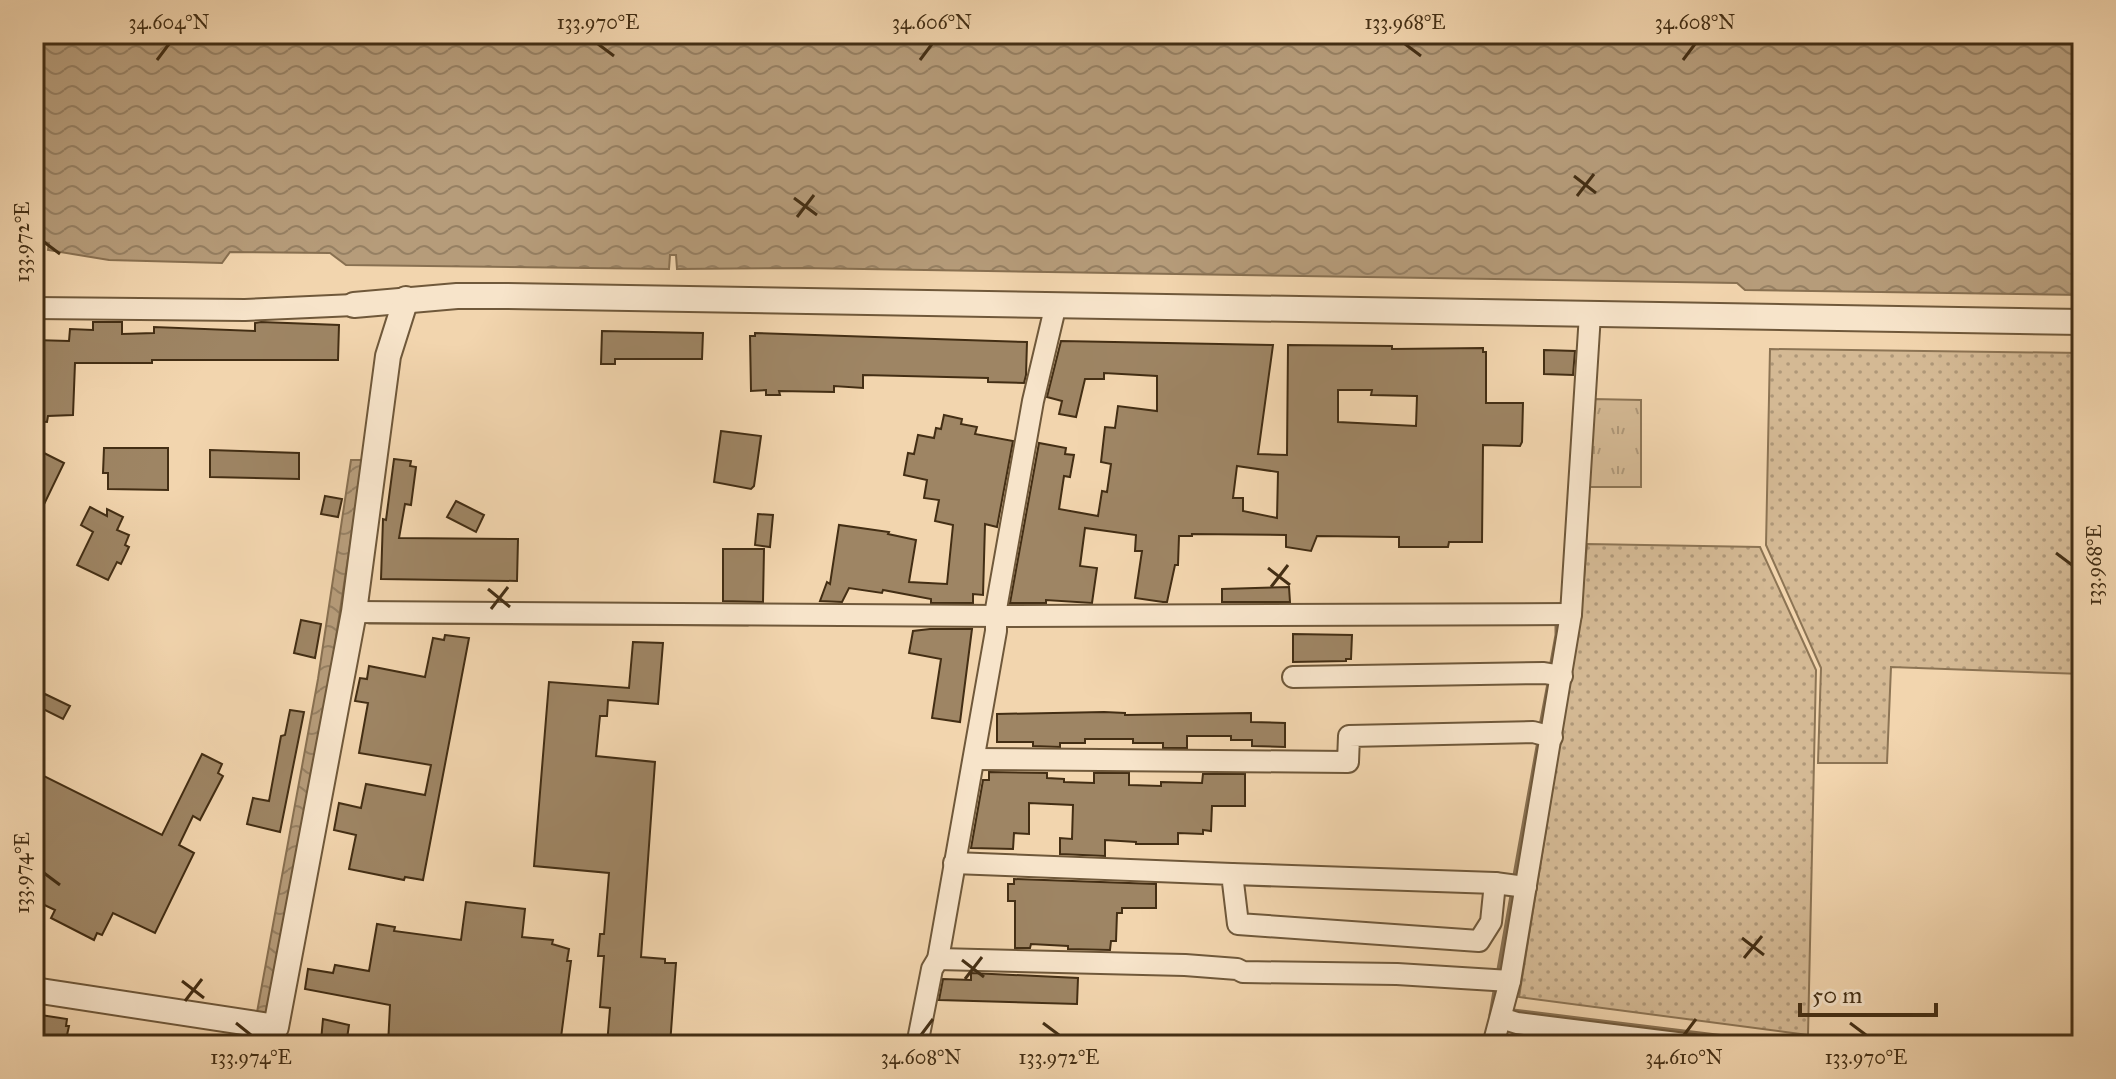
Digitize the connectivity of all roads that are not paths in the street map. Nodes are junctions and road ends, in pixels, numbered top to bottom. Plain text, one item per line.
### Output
1 (406, 299) junction
2 (1056, 304) junction
3 (354, 305) joint
4 (34, 308) edge
5 (1590, 314) junction
6 (2082, 322) edge
7 (354, 612) junction
8 (1571, 614) junction
9 (996, 623) junction
10 (1554, 674) junction
11 (1293, 677) dead end
12 (1544, 735) junction
13 (974, 759) junction
14 (954, 863) junction
15 (1232, 874) junction
16 (1512, 885) junction
17 (1505, 925) junction
18 (938, 959) junction
19 (1502, 980) junction
20 (34, 990) edge
21 (1501, 1018) junction
22 (274, 1036) edge
23 (1595, 1039) edge
24 (917, 1045) edge
25 (1493, 1045) edge
26 (1693, 1045) edge

1 - 2 street
1 - 3 street
1 - 7 street
2 - 5 street
2 - 9 street
3 - 4 street
5 - 6 street
5 - 8 street
7 - 9 street
7 - 22 street
8 - 9 street
8 - 10 street
9 - 13 street
10 - 11 street
10 - 12 street
12 - 13 street
12 - 16 street
13 - 14 street
14 - 15 street
14 - 18 street
15 - 16 street
15 - 17 street
16 - 17 street
16 - 17 street
17 - 19 street
18 - 19 street
18 - 24 street
19 - 21 street
20 - 22 street
21 - 23 street
21 - 25 street
23 - 26 street

